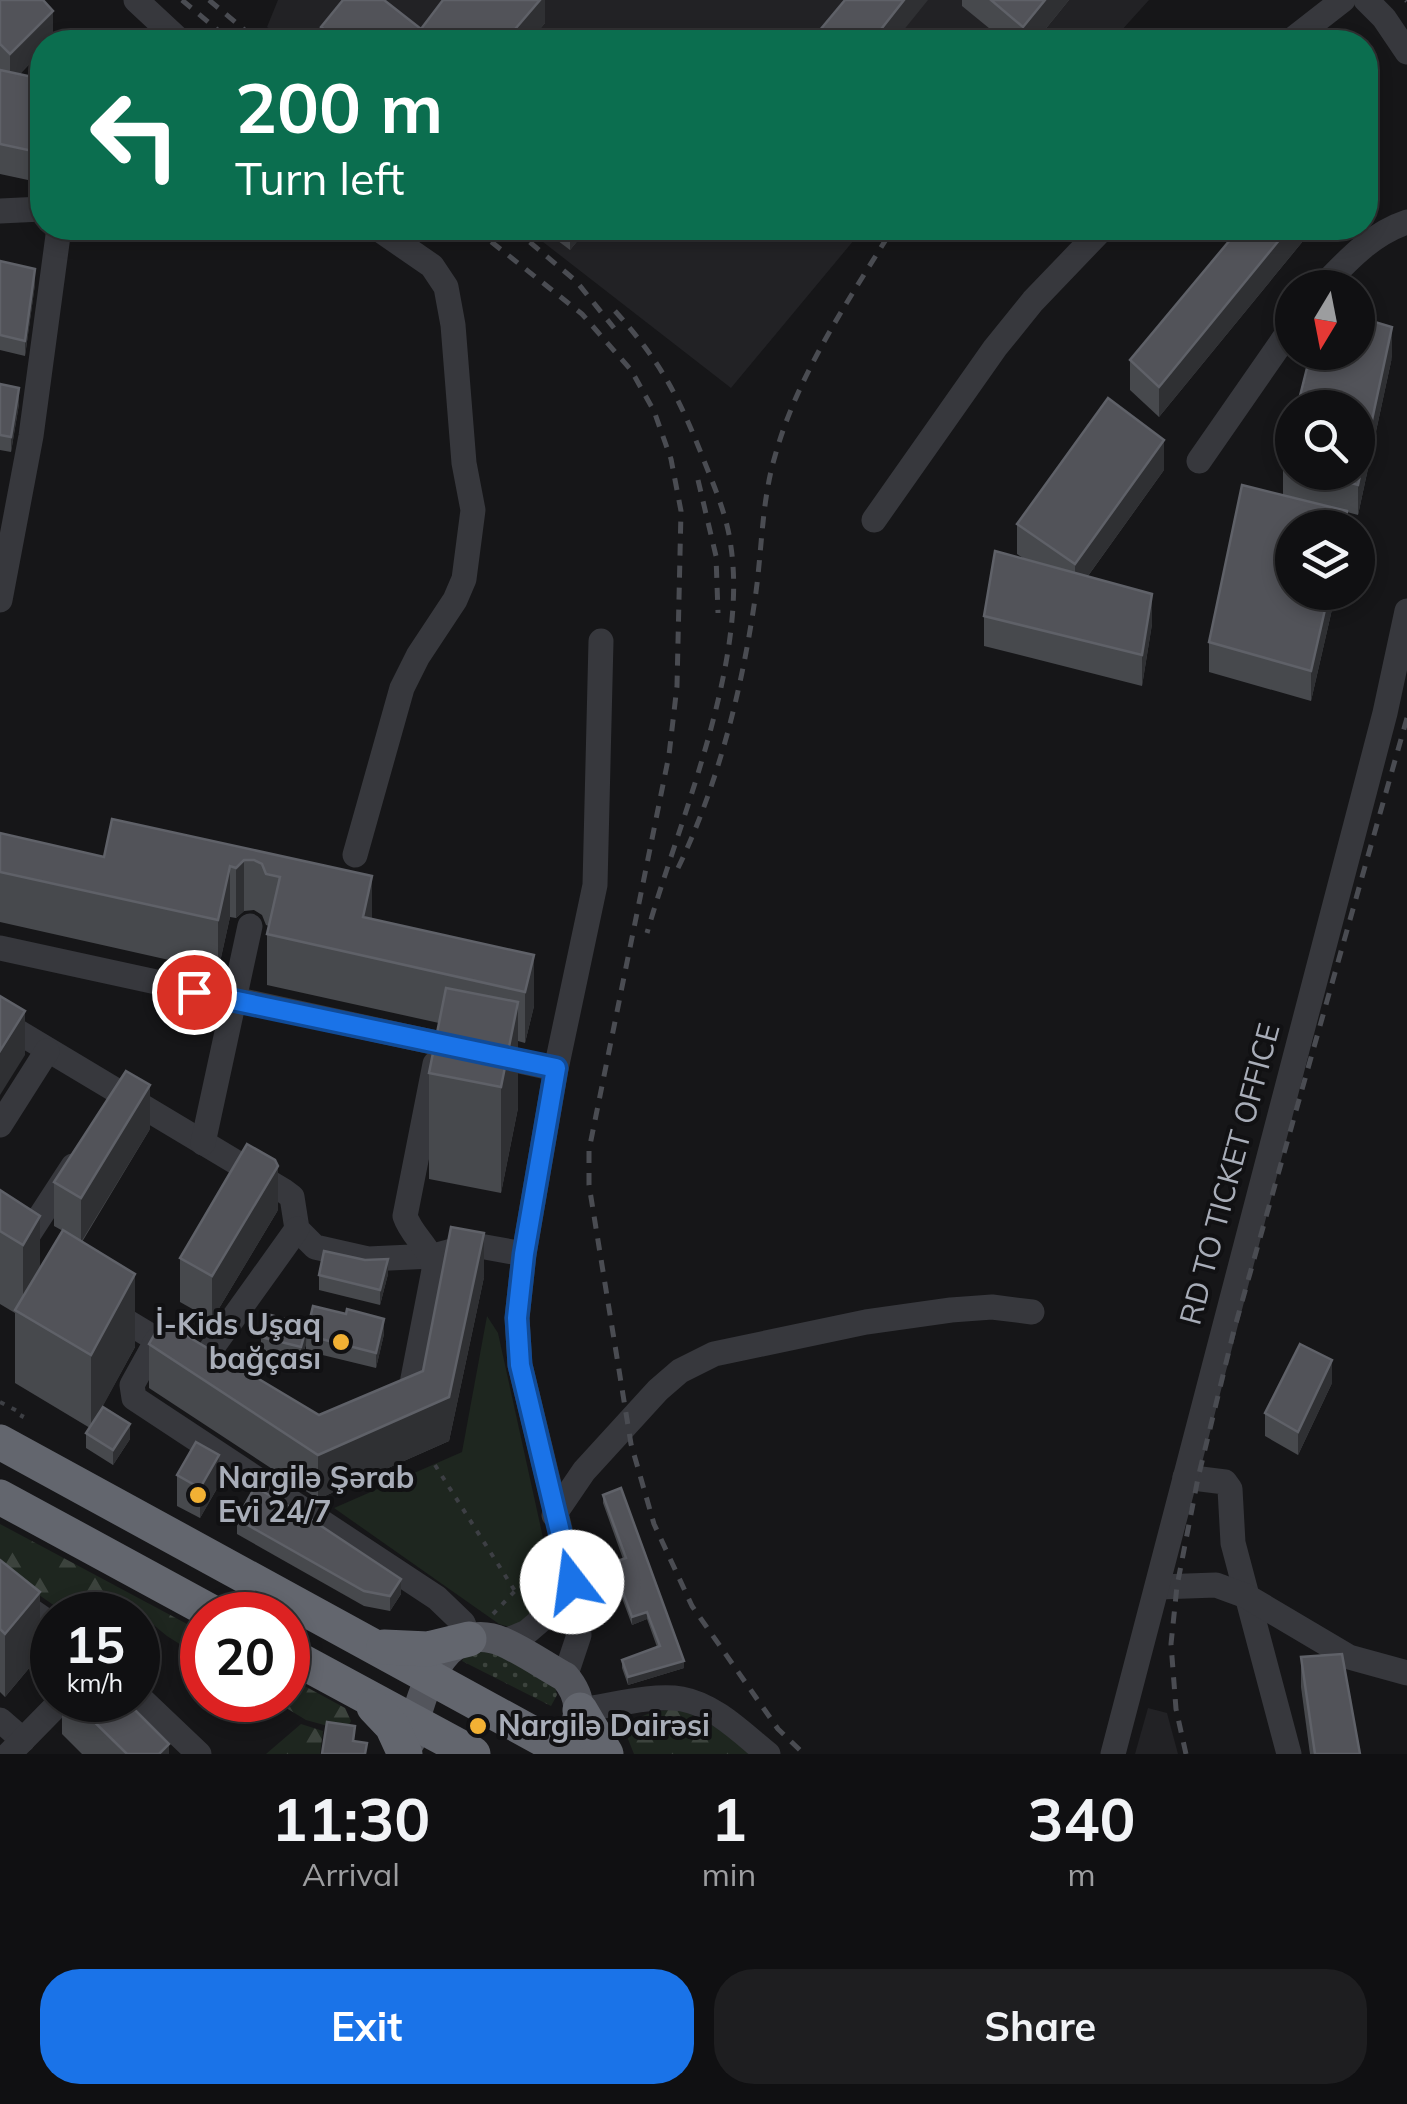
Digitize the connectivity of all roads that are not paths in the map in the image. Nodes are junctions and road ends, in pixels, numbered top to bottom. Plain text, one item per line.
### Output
1 (136, 0) edge
2 (1343, 0) edge
3 (1366, 0) edge
4 (168, 30) edge
5 (1305, 30) edge
6 (1407, 52) edge
7 (30, 210) edge
8 (0, 211) edge
9 (1407, 222) edge
10 (1378, 236) edge
11 (56, 240) edge
12 (394, 240) edge
13 (1091, 240) edge
14 (1372, 240) edge
15 (1338, 270) edge
16 (1275, 351) edge
17 (1199, 461) dead end
18 (874, 520) dead end
19 (0, 600) edge
20 (1407, 611) edge
21 (601, 641) dead end
22 (1396, 718) edge
23 (355, 855) dead end
24 (250, 926) dead end
25 (0, 948) edge
26 (233, 1000) junction
27 (0, 1021) edge
28 (440, 1044) junction
29 (48, 1051) junction
30 (556, 1068) junction
31 (0, 1125) edge
32 (89, 1142) edge
33 (203, 1142) junction
34 (296, 1229) junction
35 (524, 1254) junction
36 (16, 1255) edge
37 (432, 1256) junction
38 (79, 1292) edge
39 (1032, 1312) dead end
40 (157, 1340) junction
41 (387, 1414) edge
42 (10, 1430) edge
43 (1185, 1477) junction
44 (0, 1497) edge
45 (554, 1516) junction
46 (574, 1587) junction
47 (1159, 1588) junction
48 (0, 1589) edge
49 (180, 1595) edge
50 (1246, 1596) junction
51 (30, 1610) edge
52 (486, 1640) junction
53 (378, 1646) junction
54 (310, 1666) edge
55 (1407, 1673) edge
56 (430, 1676) junction
57 (565, 1677) junction
58 (580, 1710) junction
59 (160, 1717) edge
60 (0, 1720) edge
61 (40, 1722) edge
62 (409, 1744) edge
63 (16, 1747) edge
64 (564, 1753) edge
65 (199, 1754) edge
66 (473, 1754) edge
67 (606, 1754) edge
68 (768, 1754) edge
69 (1114, 1754) edge
70 (1289, 1754) edge

1 - 4 street
2 - 5 street
3 - 6 street
7 - 8 street
9 - 10 street
11 - 19 street
12 - 23 street
13 - 18 street
14 - 15 street
16 - 17 street
20 - 22 street, RD TO TICKET OFFICE
21 - 30 street
22 - 43 street, RD TO TICKET OFFICE
24 - 26 street
25 - 26 street
26 - 28 street
26 - 33 street
27 - 29 street
28 - 30 street
28 - 37 street
29 - 31 street
29 - 33 street
30 - 35 street
32 - 36 street
33 - 34 street
34 - 37 street
34 - 40 street
35 - 37 street
35 - 45 street
37 - 41 street
38 - 40 street
39 - 45 street
40 - 52 street
42 - 53 highway
43 - 47 street, RD TO TICKET OFFICE
43 - 50 street
44 - 49 highway
45 - 46 street
46 - 52 street
46 - 57 street
47 - 50 street
47 - 69 street, RD TO TICKET OFFICE
48 - 51 street
50 - 55 street
50 - 70 street
52 - 53 highway
52 - 56 main road
52 - 57 main road
53 - 56 highway
54 - 62 highway
56 - 62 main road
56 - 64 highway
57 - 58 main road
58 - 64 main road
58 - 67 highway
58 - 68 street
59 - 65 street
60 - 63 street
61 - 63 street
62 - 66 highway

